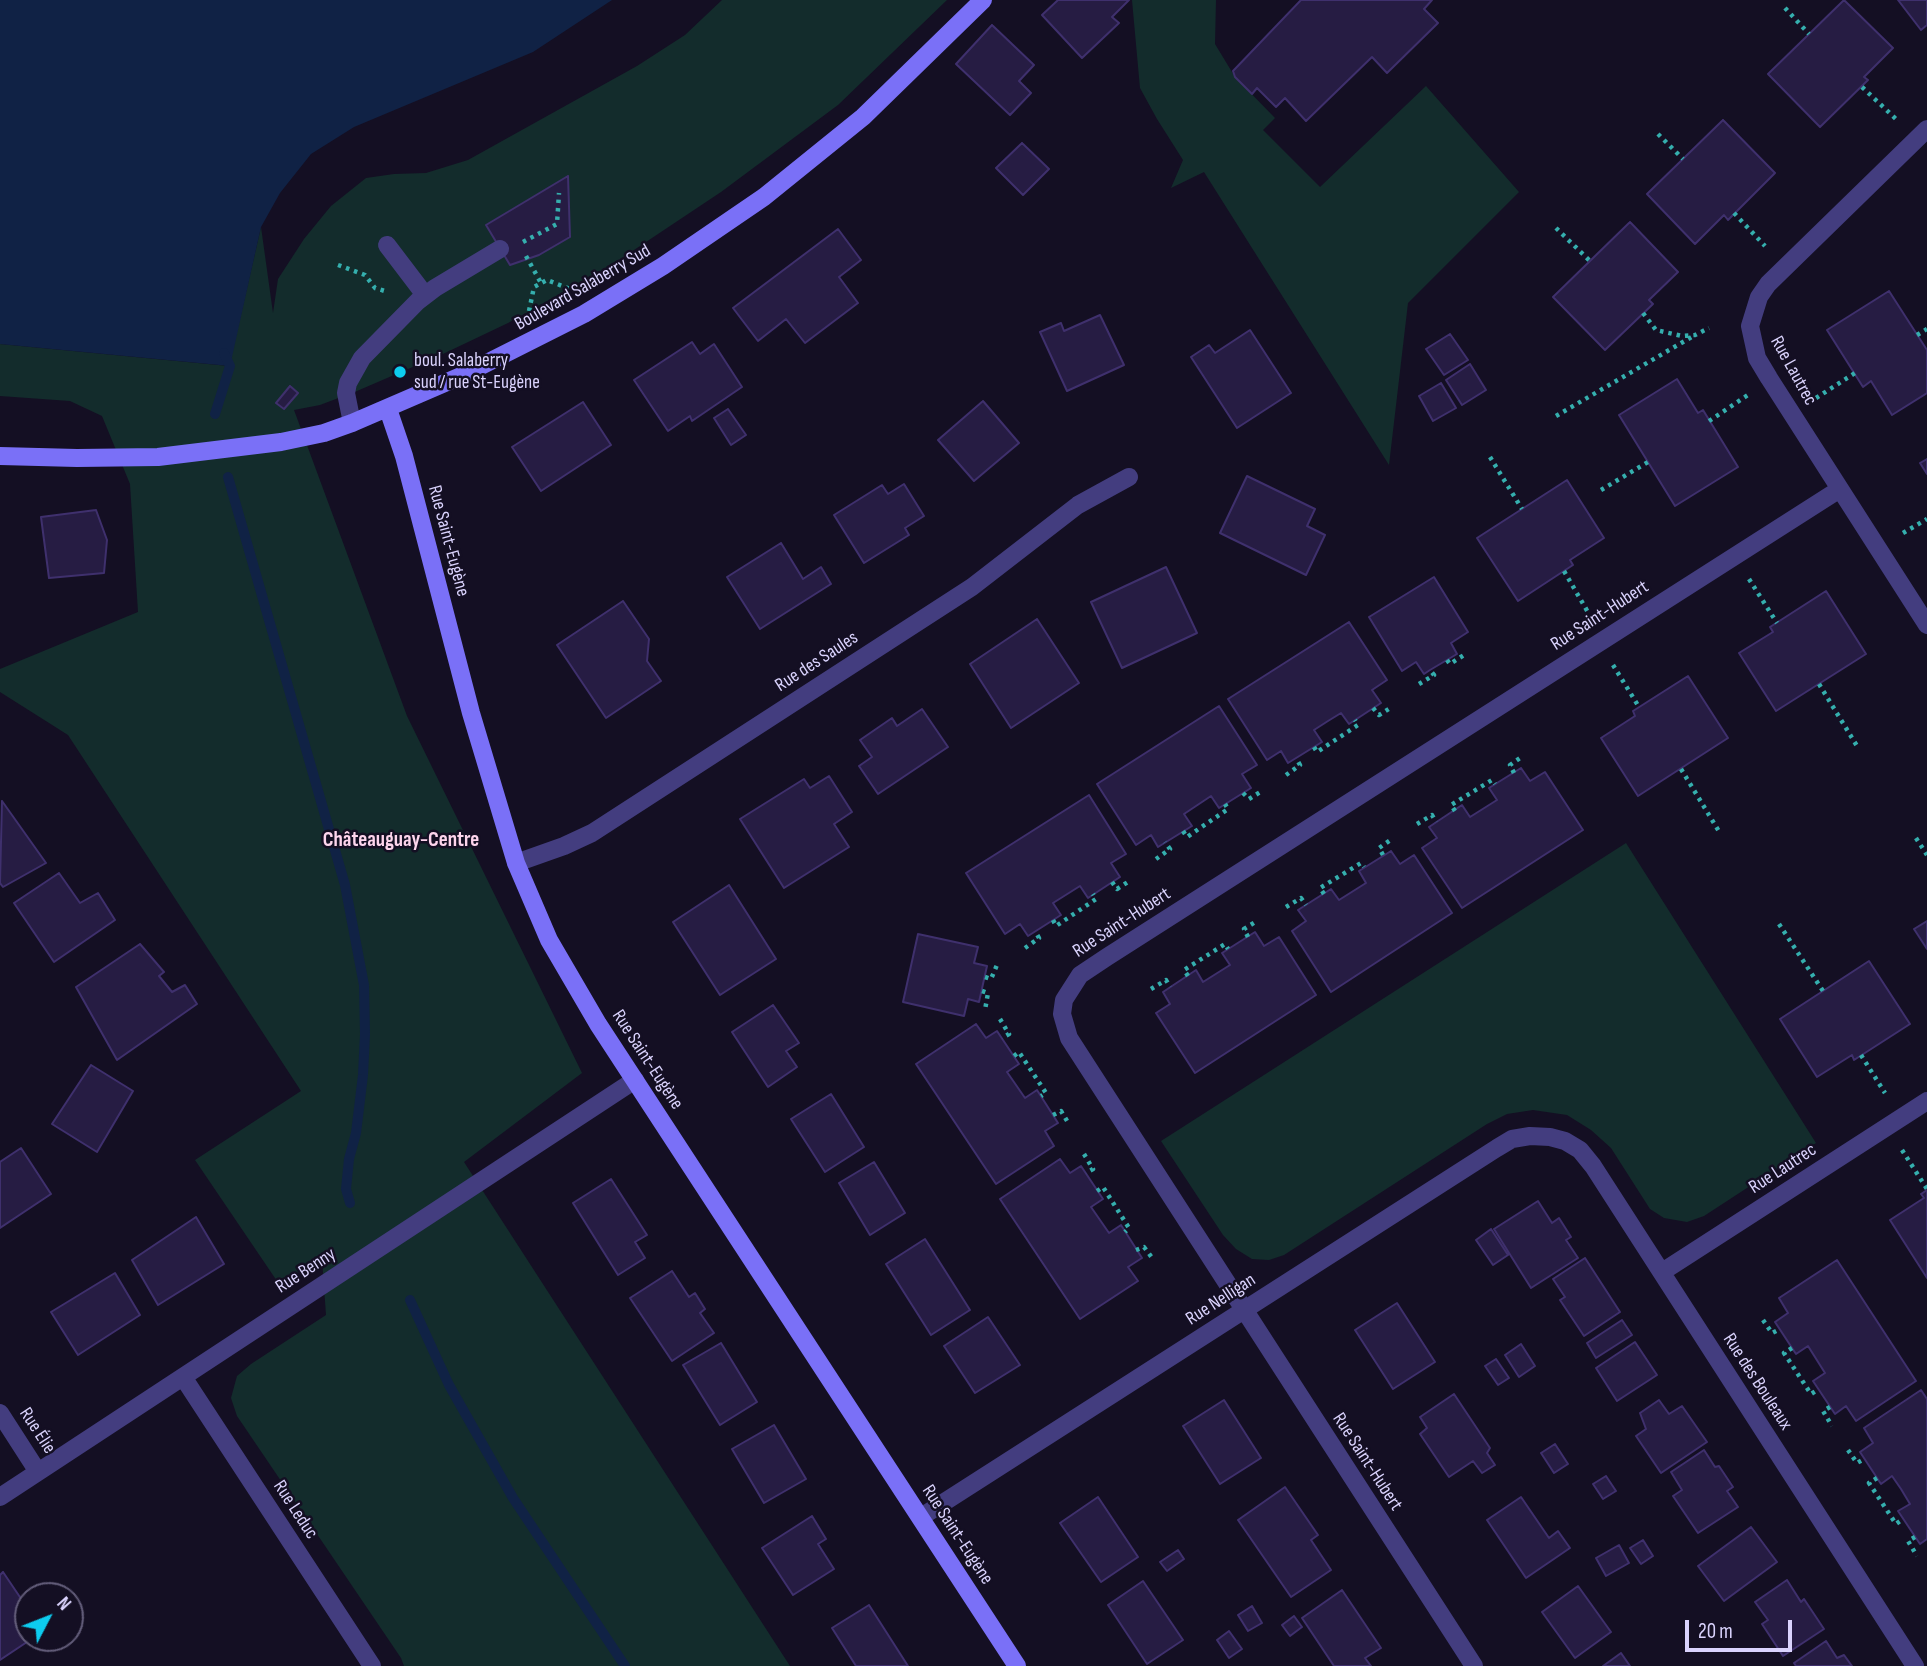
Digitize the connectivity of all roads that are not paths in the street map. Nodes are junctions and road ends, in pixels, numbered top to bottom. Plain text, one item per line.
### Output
1 (983, 0) edge
2 (1927, 129) edge
3 (387, 245) dead end
4 (500, 249) dead end
5 (425, 295) junction
6 (388, 409) junction
7 (352, 424) junction
8 (0, 456) edge
9 (1129, 477) dead end
10 (1840, 489) junction
11 (1927, 625) edge
12 (516, 863) junction
13 (635, 1080) junction
14 (1927, 1101) edge
15 (1550, 1137) joint
16 (1662, 1272) junction
17 (1244, 1310) junction
18 (183, 1377) junction
19 (0, 1413) edge
20 (38, 1472) junction
21 (0, 1497) edge
22 (920, 1517) junction
23 (372, 1666) edge
24 (1017, 1666) edge
25 (1474, 1666) edge
26 (1915, 1666) edge

1 - 6 street, Boulevard Salaberry Sud
2 - 10 street, Rue Lautrec
3 - 5 street
4 - 5 street
5 - 7 street
6 - 7 street, Boulevard Salaberry Sud
6 - 12 street, Rue Saint-Eugène
7 - 8 street, Boulevard Salaberry Sud
9 - 12 street, Rue des Saules
10 - 11 street, Rue Lautrec
10 - 17 street, Rue Saint-Hubert
12 - 13 street, Rue Saint-Eugène
13 - 18 street, Rue Benny
13 - 22 street, Rue Saint-Eugène
14 - 16 street, Rue Lautrec
15 - 16 street, Rue des Bouleaux
15 - 17 street, Rue Nelligan
16 - 26 street, Rue des Bouleaux
17 - 22 street, Rue Nelligan
17 - 25 street, Rue Saint-Hubert
18 - 20 street, Rue Benny
18 - 23 street, Rue Leduc
19 - 20 street, Rue Élie
20 - 21 street, Rue Benny
22 - 24 street, Rue Saint-Eugène

